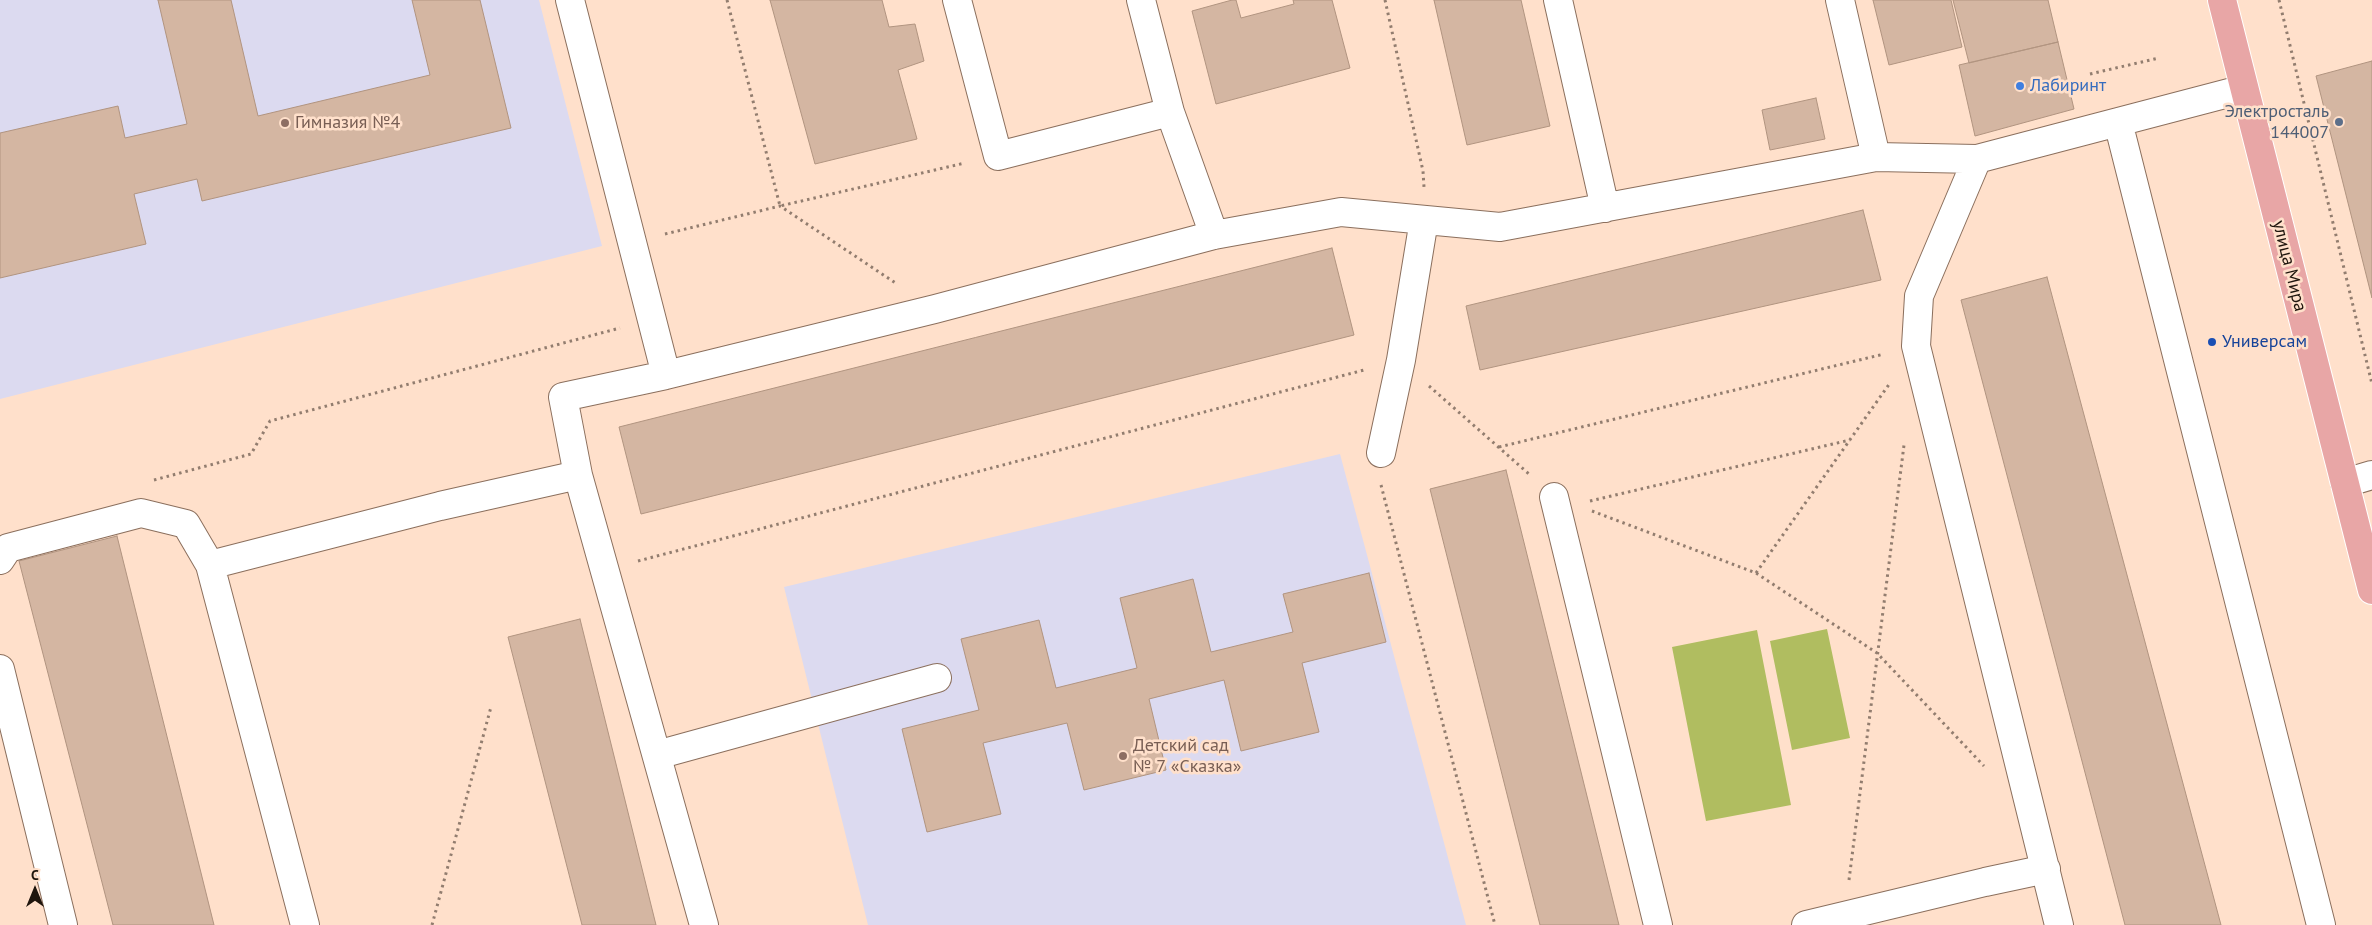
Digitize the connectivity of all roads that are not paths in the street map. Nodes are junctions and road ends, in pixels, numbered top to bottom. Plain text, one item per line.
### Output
1 (570, 0) edge
2 (957, 0) edge
3 (1141, 0) edge
4 (1558, 0) edge
5 (1840, 0) edge
6 (2222, 0) edge
7 (2244, 89) junction
8 (1170, 112) junction
9 (2118, 122) junction
10 (1876, 157) junction
11 (1977, 159) junction
12 (1606, 208) junction
13 (1424, 220) junction
14 (1214, 236) junction
15 (666, 375) junction
16 (1381, 452) road end
17 (578, 475) junction
18 (2372, 475) edge
19 (2345, 483) junction
20 (1565, 501) road end
21 (0, 560) edge
22 (210, 565) junction
23 (2372, 590) edge
24 (0, 669) edge
25 (937, 678) dead end
26 (657, 755) junction
27 (2046, 869) junction
28 (1826, 921) edge
29 (63, 925) edge
30 (304, 925) edge
31 (704, 925) edge
32 (1658, 925) edge
33 (2058, 925) edge
34 (2321, 925) edge

1 - 15 lane
2 - 8 lane
3 - 8 lane
4 - 12 lane
5 - 10 lane
6 - 7 main road, улица Мира
7 - 9 lane
7 - 19 main road, улица Мира
8 - 14 lane
9 - 11 lane
9 - 34 lane
10 - 11 lane
10 - 12 lane
11 - 27 lane
12 - 13 lane
13 - 14 lane
13 - 16 lane
14 - 15 lane
15 - 17 lane
17 - 22 lane
17 - 26 lane
18 - 19 lane
19 - 23 main road, улица Мира
20 - 32 lane
21 - 22 lane
22 - 30 lane
24 - 29 lane
25 - 26 lane
26 - 31 lane
27 - 28 lane
27 - 33 lane

